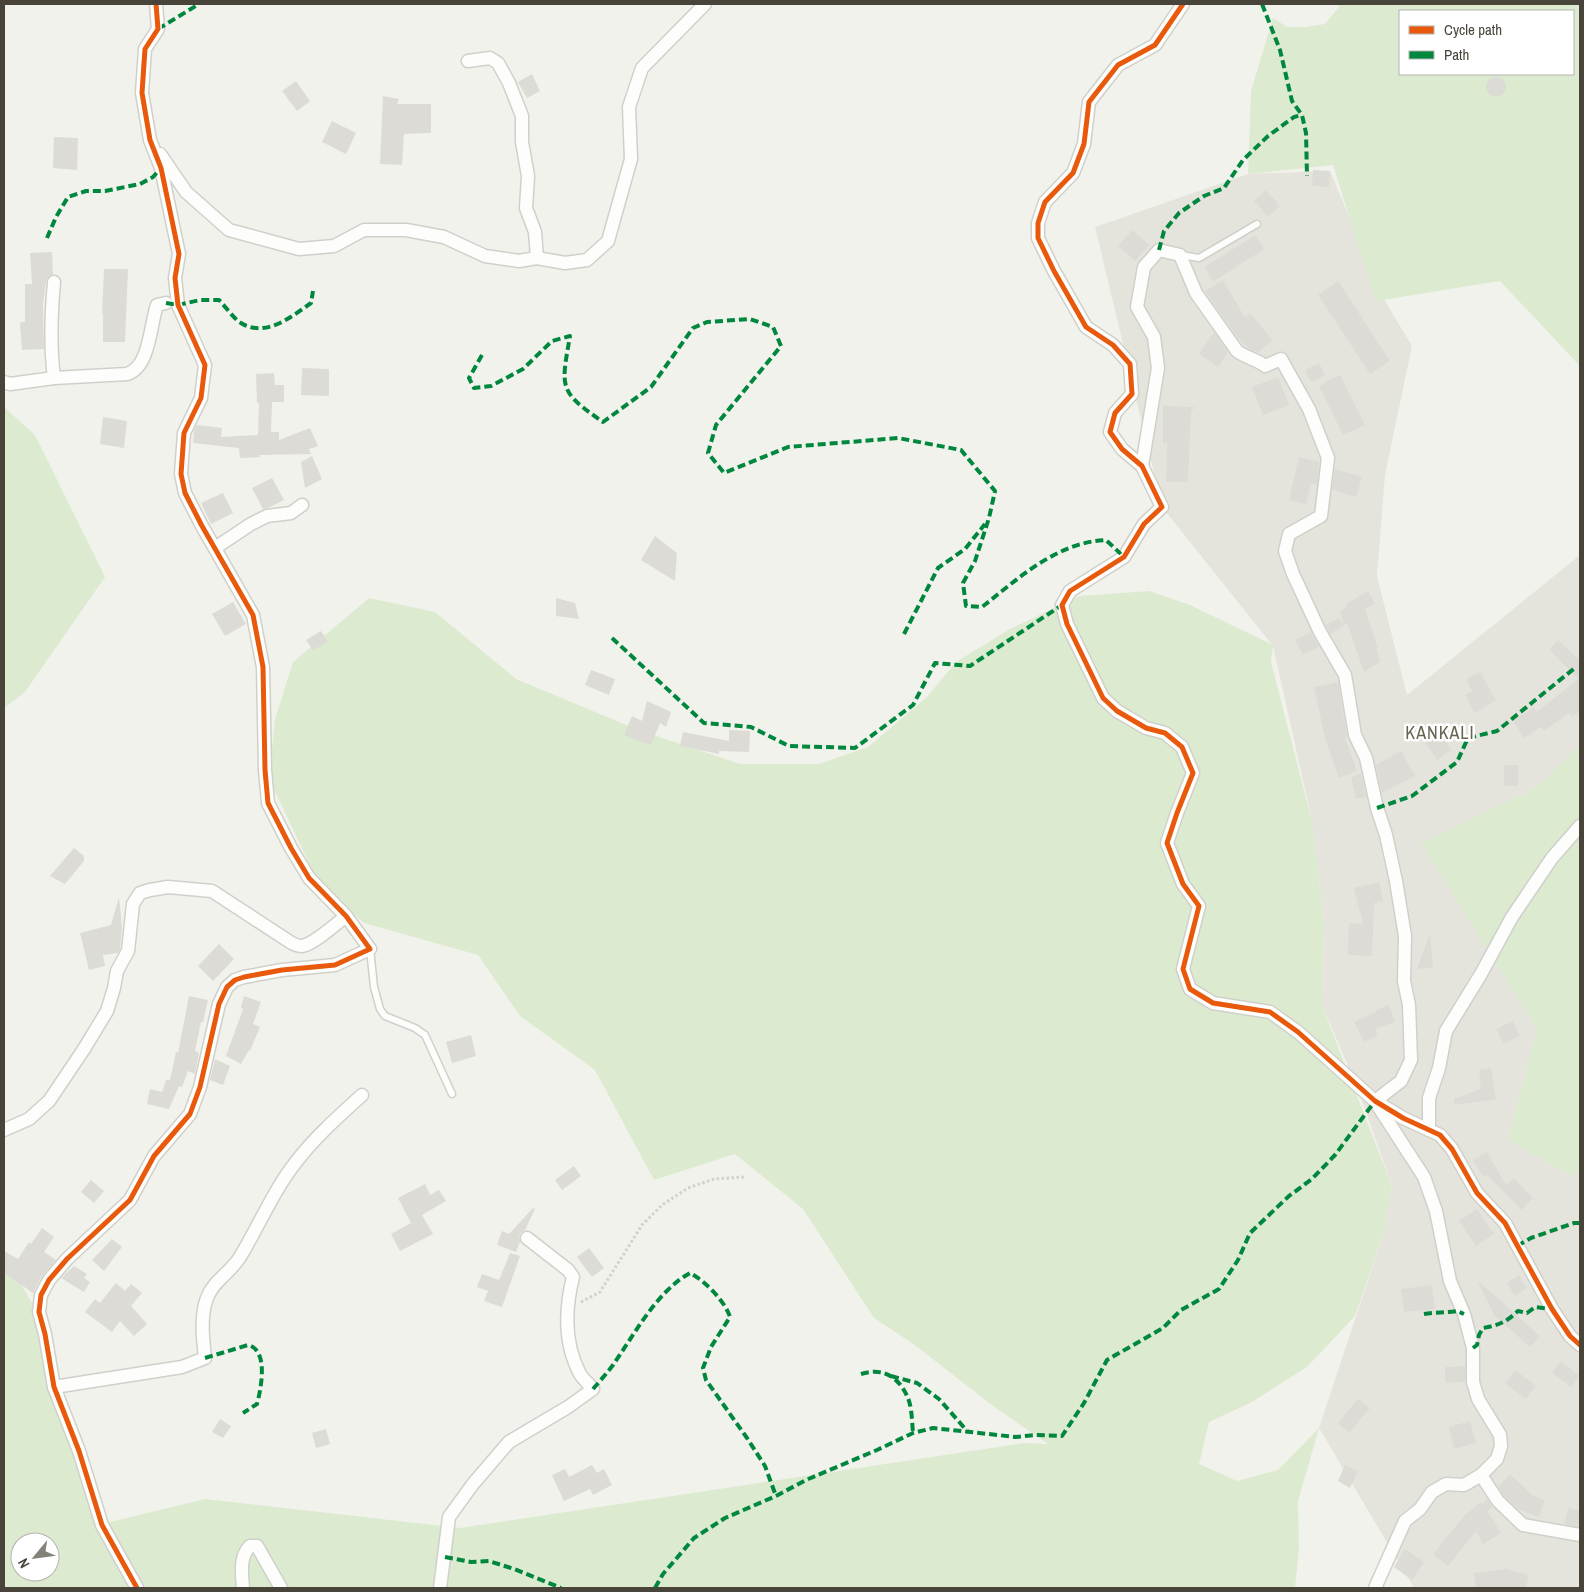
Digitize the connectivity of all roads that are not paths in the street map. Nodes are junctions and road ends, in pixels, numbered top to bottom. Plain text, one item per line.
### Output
1 (156, 4) edge
2 (705, 4) edge
3 (1183, 4) edge
4 (468, 61) dead end
5 (150, 140) junction
6 (1256, 224) dead end
7 (1180, 255) junction
8 (537, 258) junction
9 (54, 282) dead end
10 (166, 303) dead end
11 (54, 378) junction
12 (4, 382) edge
13 (1142, 466) junction
14 (302, 505) dead end
15 (215, 548) junction
16 (1580, 826) edge
17 (346, 916) junction
18 (370, 949) junction
19 (452, 1094) dead end
20 (362, 1095) dead end
21 (1375, 1101) junction
22 (4, 1130) edge
23 (1429, 1130) junction
24 (527, 1238) dead end
25 (1580, 1345) edge
26 (54, 1387) junction
27 (1481, 1475) junction
28 (1580, 1535) edge
29 (137, 1588) edge
30 (243, 1588) edge
31 (281, 1588) edge
32 (440, 1588) edge
33 (1375, 1588) edge

1 - 5 street
2 - 8 street
3 - 13 street
4 - 8 street
5 - 8 street
5 - 15 street
6 - 7 lane
7 - 13 street
7 - 21 street
9 - 11 street
10 - 11 street
11 - 12 street
13 - 21 street
14 - 15 street
15 - 17 street
16 - 23 street
17 - 18 street
17 - 22 street
18 - 19 lane
18 - 26 street
20 - 26 street
21 - 23 street
21 - 27 street
23 - 25 street
24 - 32 street
26 - 29 street
27 - 28 street
27 - 33 street
30 - 31 street

